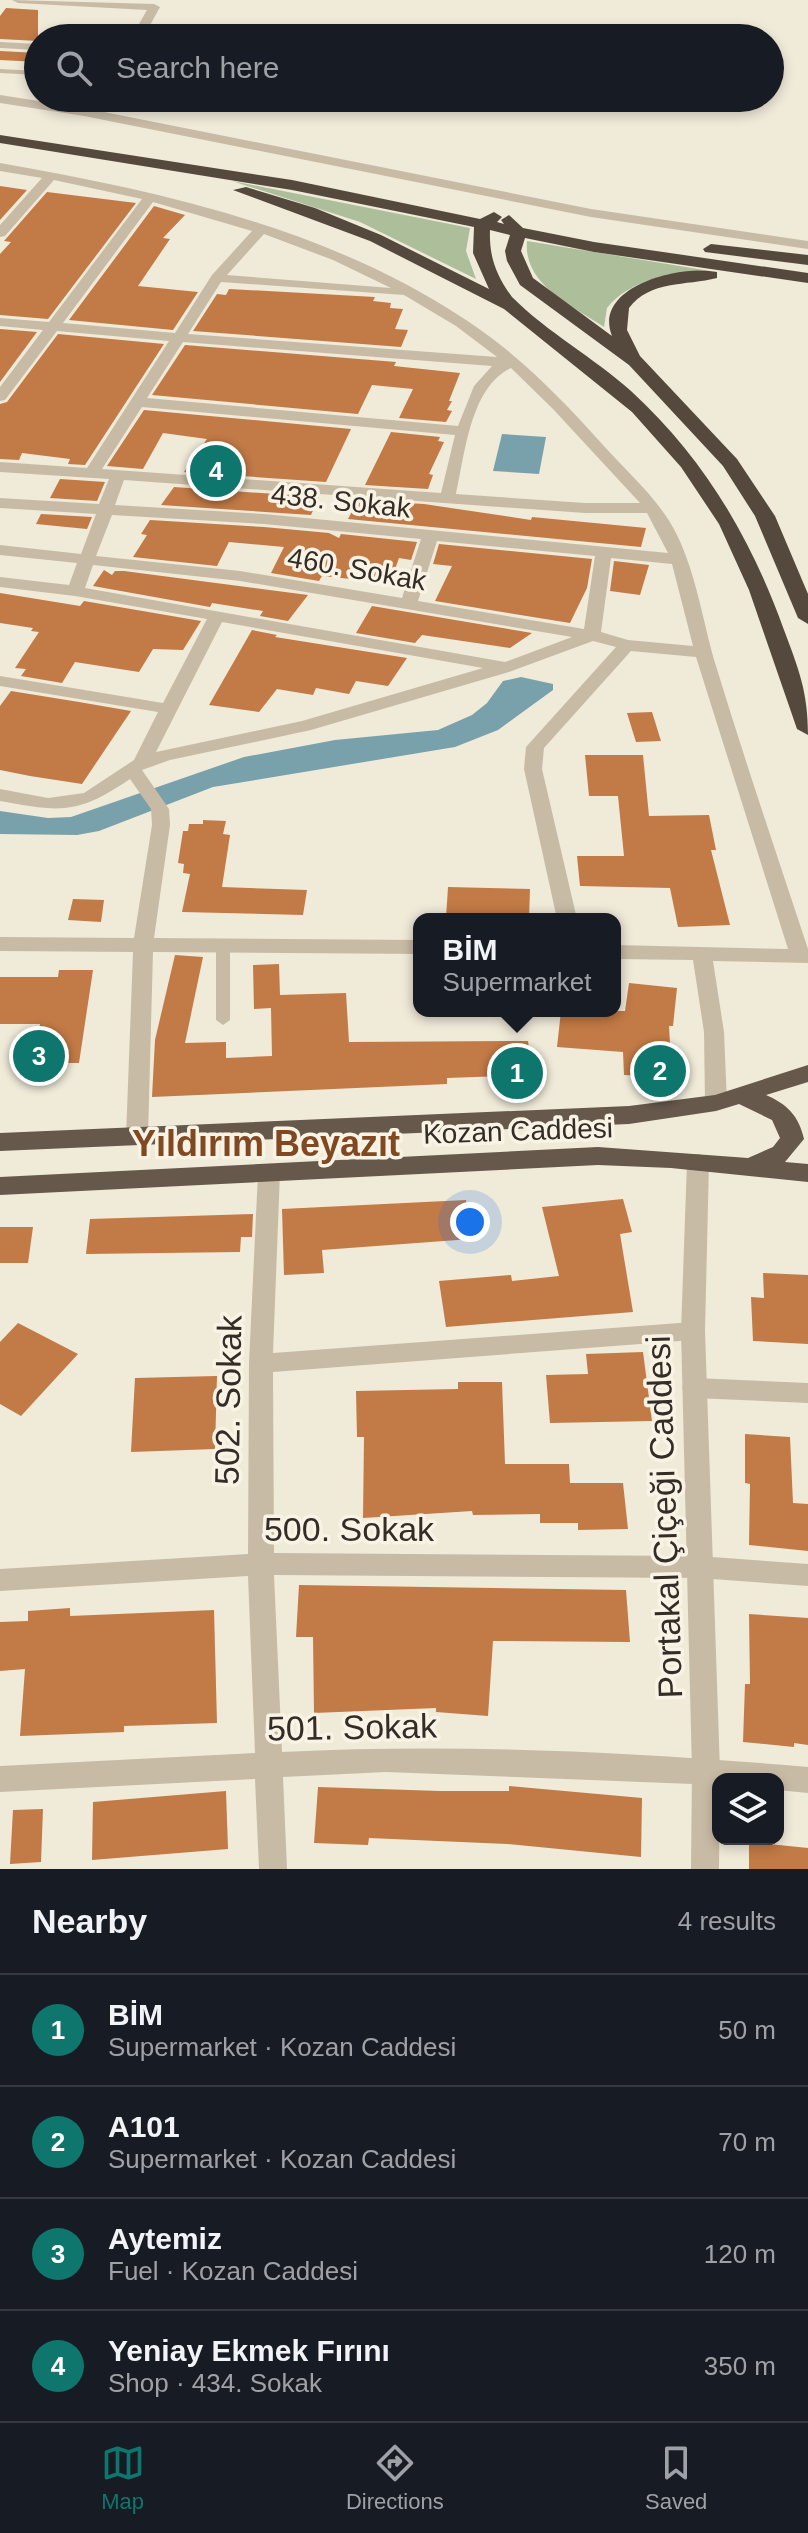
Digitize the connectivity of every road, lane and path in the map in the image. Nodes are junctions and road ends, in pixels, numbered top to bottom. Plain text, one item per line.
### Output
1 (18, 0) edge
2 (145, 24) edge
3 (0, 45) edge
4 (24, 46) edge
5 (0, 71) edge
6 (24, 72) edge
7 (0, 99) edge
8 (24, 100) edge
9 (133, 112) edge
10 (0, 125) edge
11 (0, 139) edge
12 (0, 167) edge
13 (52, 175) junction
14 (151, 196) junction
15 (489, 217) junction
16 (523, 226) junction
17 (261, 229) junction
18 (0, 233) edge
19 (808, 245) edge
20 (808, 260) edge
21 (750, 271) junction
22 (217, 278) junction
23 (808, 278) edge
24 (407, 293) junction
25 (508, 307) junction
26 (0, 322) edge
27 (54, 327) junction
28 (179, 339) junction
29 (635, 361) junction
30 (513, 362) junction
31 (0, 397) edge
32 (136, 402) junction
33 (464, 431) junction
34 (0, 467) edge
35 (91, 474) junction
36 (118, 476) junction
37 (447, 499) junction
38 (0, 503) edge
39 (649, 508) junction
40 (105, 510) junction
41 (430, 537) junction
42 (0, 550) edge
43 (604, 552) junction
44 (676, 559) junction
45 (86, 560) junction
46 (0, 582) edge
47 (75, 591) junction
48 (408, 605) junction
49 (217, 616) junction
50 (808, 618) edge
51 (592, 635) junction
52 (627, 645) junction
53 (703, 652) junction
54 (506, 667) junction
55 (0, 681) edge
56 (170, 709) junction
57 (808, 729) edge
58 (136, 766) junction
59 (0, 795) edge
60 (566, 913) edge
61 (143, 943) junction
62 (0, 944) edge
63 (223, 945) junction
64 (413, 947) edge
65 (621, 952) edge
66 (702, 954) junction
67 (804, 956) edge
68 (223, 1020) dead end
69 (808, 1073) edge
70 (740, 1096) junction
71 (716, 1103) junction
72 (137, 1137) junction
73 (0, 1142) edge
74 (698, 1162) junction
75 (750, 1168) junction
76 (269, 1173) junction
77 (808, 1173) edge
78 (0, 1186) edge
79 (693, 1331) junction
80 (261, 1363) junction
81 (694, 1388) junction
82 (808, 1393) edge
83 (261, 1564) junction
84 (698, 1567) junction
85 (808, 1575) edge
86 (0, 1580) edge
87 (269, 1764) junction
88 (706, 1771) junction
89 (0, 1779) edge
90 (808, 1780) edge
91 (273, 1869) edge
92 (705, 1869) edge

1 - 2 street
3 - 4 street
5 - 6 lane
7 - 8 street
9 - 19 street
10 - 15 highway
11 - 15 highway
11 - 25 highway
12 - 13 street
13 - 14 street
13 - 18 street
14 - 17 street
14 - 27 street
15 - 16 highway
15 - 25 highway
16 - 20 highway
16 - 21 highway
16 - 29 highway
17 - 22 street
17 - 24 street
21 - 23 highway
21 - 29 highway
22 - 24 street
22 - 28 street
24 - 30 street
25 - 57 highway
26 - 27 street
27 - 28 street
27 - 31 street
28 - 30 street
28 - 32 street
29 - 50 highway
30 - 33 street
30 - 39 street
32 - 33 street
32 - 35 street
33 - 37 street
34 - 35 street
35 - 36 street
36 - 37 street
36 - 40 street
37 - 39 street
38 - 40 street, 438. Sokak
39 - 44 street
40 - 41 street, 438. Sokak
40 - 45 street
41 - 43 street, 438. Sokak
41 - 48 street
42 - 45 street, 460. Sokak
43 - 44 street, 438. Sokak
43 - 51 street
44 - 53 street
45 - 47 street
45 - 48 street, 460. Sokak
46 - 47 street
47 - 49 street
48 - 51 street, 460. Sokak
49 - 54 street
49 - 56 street
51 - 52 street, 460. Sokak
51 - 54 street
52 - 53 street, 460. Sokak
52 - 60 street
53 - 67 street
54 - 58 street
55 - 56 street
56 - 58 street
58 - 59 street
58 - 61 street
61 - 62 street
61 - 63 street
61 - 72 street
63 - 64 street
63 - 68 lane
65 - 66 street
66 - 67 street
66 - 71 street
69 - 70 highway, Kozan Caddesi
70 - 71 highway, Kozan Caddesi
70 - 75 highway
71 - 72 highway, Kozan Caddesi
72 - 73 highway, Kozan Caddesi
74 - 75 highway, Kozan Caddesi
74 - 76 highway, Kozan Caddesi
74 - 79 street, Portakal Çiçeği Caddesi
75 - 77 highway, Kozan Caddesi
76 - 78 highway, Kozan Caddesi
76 - 80 street, 502. Sokak
79 - 80 street
79 - 81 street, Portakal Çiçeği Caddesi
80 - 83 street, 502. Sokak
81 - 82 street
81 - 84 street, Portakal Çiçeği Caddesi
83 - 84 street, 500. Sokak
83 - 86 street, 500. Sokak
83 - 87 street, 502. Sokak
84 - 85 street, 500. Sokak
84 - 88 street, Portakal Çiçeği Caddesi
87 - 88 street, 501. Sokak
87 - 89 street, 501. Sokak
87 - 91 street, 502. Sokak
88 - 90 street, 501. Sokak
88 - 92 street, Portakal Çiçeği Caddesi

